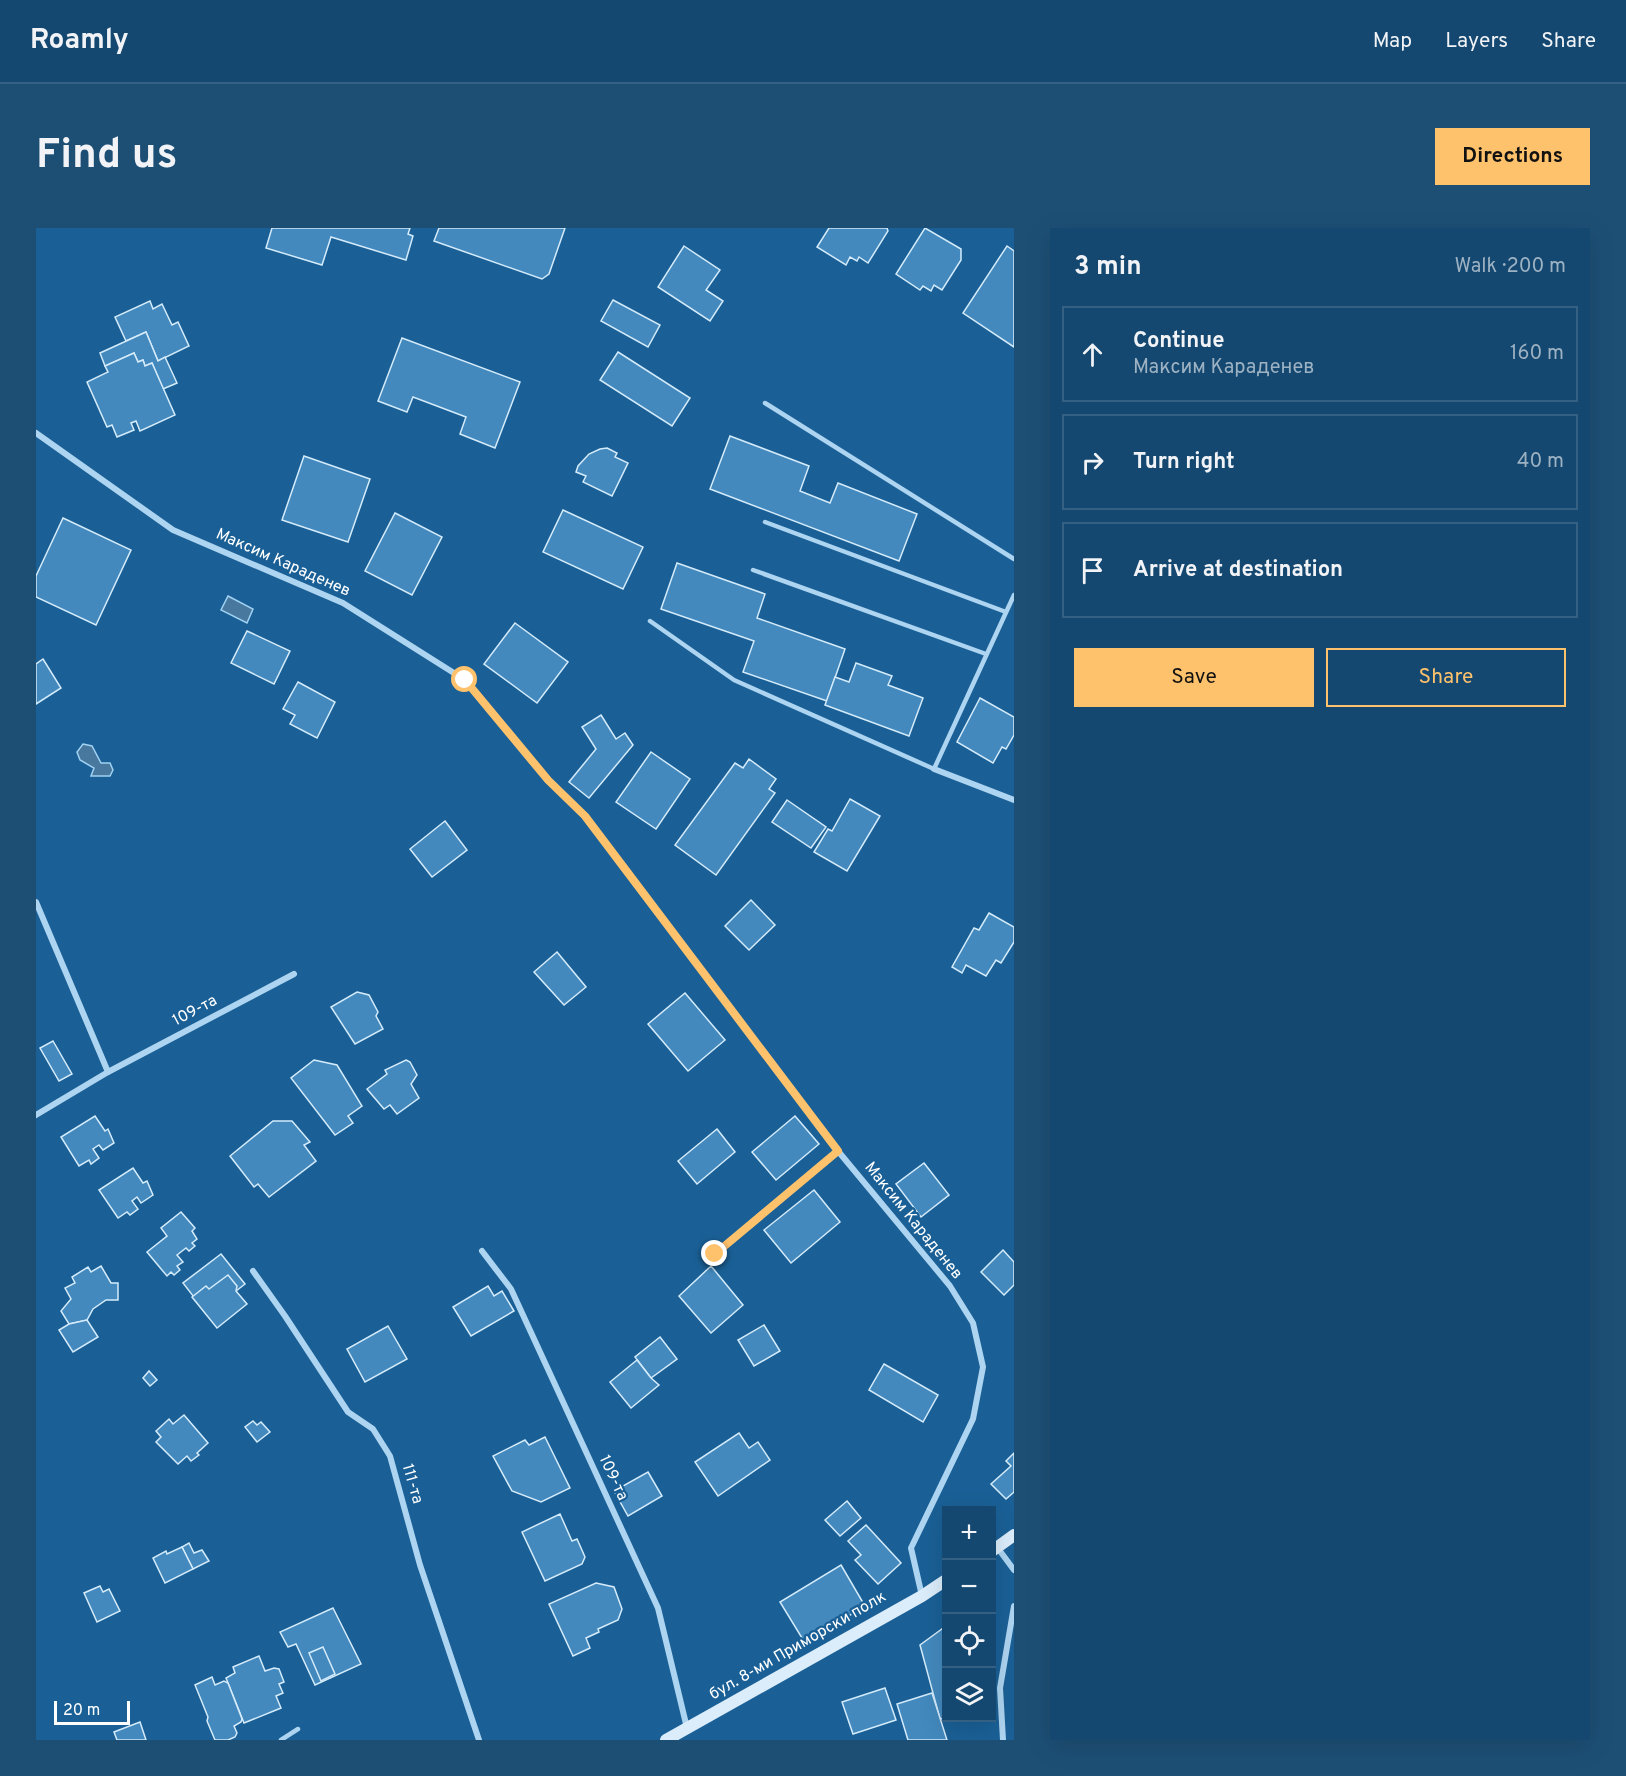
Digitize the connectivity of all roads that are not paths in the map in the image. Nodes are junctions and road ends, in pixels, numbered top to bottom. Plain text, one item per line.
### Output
1 (765, 403) dead end
2 (36, 433) edge
3 (765, 522) dead end
4 (1014, 560) edge
5 (753, 570) dead end
6 (1014, 595) edge
7 (1006, 612) junction
8 (650, 621) dead end
9 (987, 654) junction
10 (934, 769) junction
11 (1014, 800) edge
12 (36, 902) edge
13 (294, 974) dead end
14 (108, 1072) junction
15 (36, 1115) edge
16 (838, 1151) junction
17 (482, 1251) dead end
18 (715, 1254) dead end
19 (253, 1271) dead end
20 (1014, 1535) edge
21 (996, 1548) edge
22 (996, 1551) edge
23 (1014, 1570) edge
24 (942, 1583) edge
25 (922, 1596) junction
26 (1014, 1606) edge
27 (687, 1728) junction
28 (298, 1729) dead end
29 (281, 1740) edge
30 (479, 1740) edge
31 (666, 1740) edge
32 (1003, 1740) edge

1 - 4 lane
2 - 16 street, Максим Караденев
3 - 7 lane
5 - 9 lane
6 - 7 lane
7 - 9 lane
8 - 10 lane
9 - 10 lane
10 - 11 street
12 - 14 street
13 - 14 street, 109-та
14 - 15 street, 109-та
16 - 18 lane
16 - 25 street, Максим Караденев
17 - 27 street, 109-та
19 - 30 street, 111-та
20 - 21 main road
22 - 23 street
24 - 25 main road, бул. 8-ми Приморски полк
25 - 27 main road, бул. 8-ми Приморски полк
26 - 32 street
27 - 31 main road, бул. 8-ми Приморски полк
28 - 29 lane

